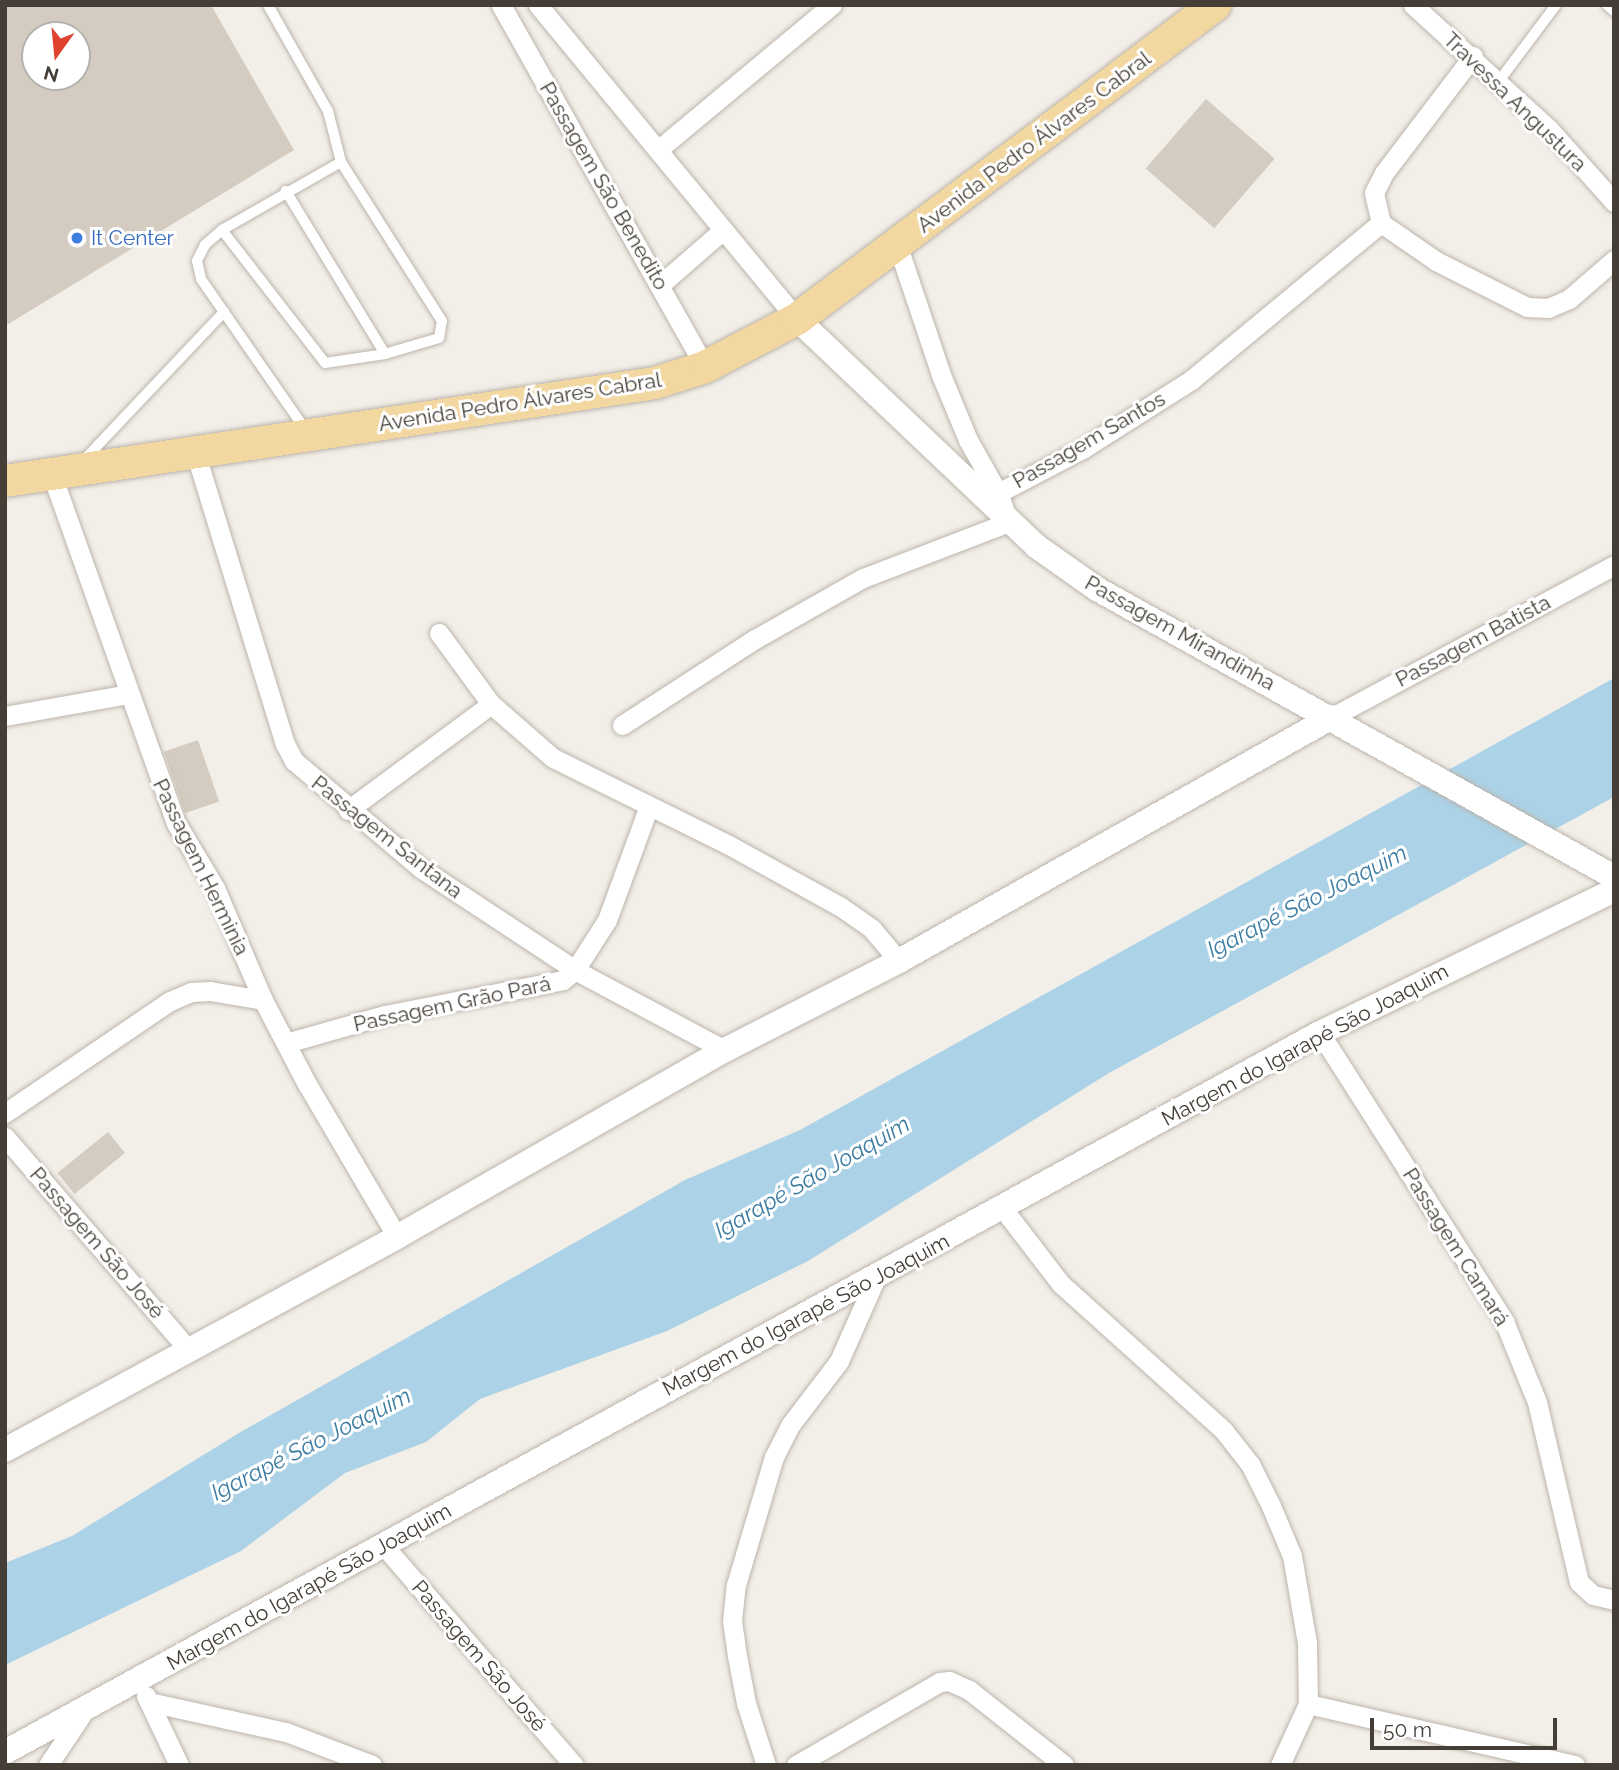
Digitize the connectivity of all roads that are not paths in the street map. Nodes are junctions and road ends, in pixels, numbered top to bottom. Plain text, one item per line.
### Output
1 (268, 5) edge
2 (501, 5) edge
3 (538, 5) edge
4 (832, 5) edge
5 (1215, 5) edge
6 (1413, 5) edge
7 (1556, 5) edge
8 (1607, 5) edge
9 (1614, 11) edge
10 (1473, 56) junction
11 (1499, 81) junction
12 (659, 149) junction
13 (341, 162) junction
14 (286, 191) junction
15 (1614, 202) edge
16 (1381, 223) junction
17 (222, 230) junction
18 (723, 230) junction
19 (897, 244) junction
20 (1614, 260) edge
21 (661, 284) junction
22 (224, 312) junction
23 (797, 319) junction
24 (385, 354) junction
25 (705, 367) junction
26 (309, 435) junction
27 (196, 455) junction
28 (62, 473) junction
29 (5, 481) edge
30 (998, 493) junction
31 (1009, 522) junction
32 (1614, 565) edge
33 (439, 633) dead end
34 (129, 694) junction
35 (491, 704) junction
36 (5, 716) edge
37 (1332, 717) junction
38 (622, 725) dead end
39 (649, 806) junction
40 (348, 810) junction
41 (1611, 880) edge
42 (899, 961) junction
43 (575, 970) junction
44 (263, 1000) junction
45 (1320, 1032) junction
46 (286, 1043) junction
47 (725, 1050) junction
48 (5, 1113) edge
49 (5, 1137) edge
50 (1004, 1210) junction
51 (397, 1237) junction
52 (878, 1273) junction
53 (189, 1350) junction
54 (5, 1450) edge
55 (384, 1546) junction
56 (1614, 1600) edge
57 (136, 1679) junction
58 (149, 1702) junction
59 (1308, 1704) junction
60 (84, 1711) junction
61 (5, 1752) edge
62 (48, 1765) edge
63 (179, 1765) edge
64 (372, 1765) edge
65 (574, 1765) edge
66 (766, 1765) edge
67 (796, 1765) edge
68 (1064, 1765) edge
69 (1280, 1765) edge
70 (1575, 1765) edge

1 - 13 lane
2 - 21 street, Passagem São Benedito
3 - 12 street
4 - 12 street
5 - 19 main road, Avenida Pedro Álvares Cabral
6 - 10 street, Travessa Angustura
7 - 11 lane
8 - 9 lane
10 - 11 street, Travessa Angustura
10 - 16 street
11 - 15 street, Travessa Angustura
12 - 18 street
13 - 14 lane
13 - 24 lane
14 - 17 lane
14 - 24 lane
16 - 20 street
16 - 30 street, Passagem Santos
17 - 22 lane
17 - 24 lane
18 - 21 street
18 - 23 street
19 - 23 main road, Avenida Pedro Álvares Cabral
19 - 30 street
21 - 25 street, Passagem São Benedito
22 - 26 lane
22 - 28 lane
23 - 25 main road, Avenida Pedro Álvares Cabral
23 - 31 street, Passagem Mirandinha
25 - 26 main road, Avenida Pedro Álvares Cabral
26 - 27 main road, Avenida Pedro Álvares Cabral
27 - 28 main road, Avenida Pedro Álvares Cabral
27 - 40 street, Passagem Santana
28 - 29 main road, Avenida Pedro Álvares Cabral
28 - 34 street, Passagem Herminia
30 - 31 street, Passagem Santos
31 - 37 street, Passagem Mirandinha
31 - 38 street, Passagem Santos
32 - 37 street, Passagem Batista
33 - 35 street
34 - 36 street
34 - 44 street, Passagem Herminia
35 - 39 street
35 - 40 street
37 - 41 street, Passagem Mirandinha
37 - 42 street
39 - 42 street
39 - 43 street
40 - 43 street, Passagem Santana
41 - 45 street, Margem do Igarapé São Joaquim
42 - 47 street
43 - 46 street, Passagem Grão Pará
43 - 47 street, Passagem Santana
44 - 46 street, Passagem Herminia
44 - 48 street
45 - 50 street, Margem do Igarapé São Joaquim
45 - 56 street, Passagem Camará
46 - 51 street, Passagem Herminia
47 - 51 street
49 - 53 street, Passagem São José
50 - 52 street, Margem do Igarapé São Joaquim
50 - 59 street
51 - 53 street
52 - 55 street, Margem do Igarapé São Joaquim
52 - 66 street
53 - 54 street
55 - 57 street, Margem do Igarapé São Joaquim
55 - 65 street, Passagem São José
57 - 58 street
57 - 60 street, Margem do Igarapé São Joaquim
58 - 63 street
58 - 64 street
59 - 69 street
59 - 70 street
60 - 61 street, Margem do Igarapé São Joaquim
60 - 62 street
67 - 68 street

